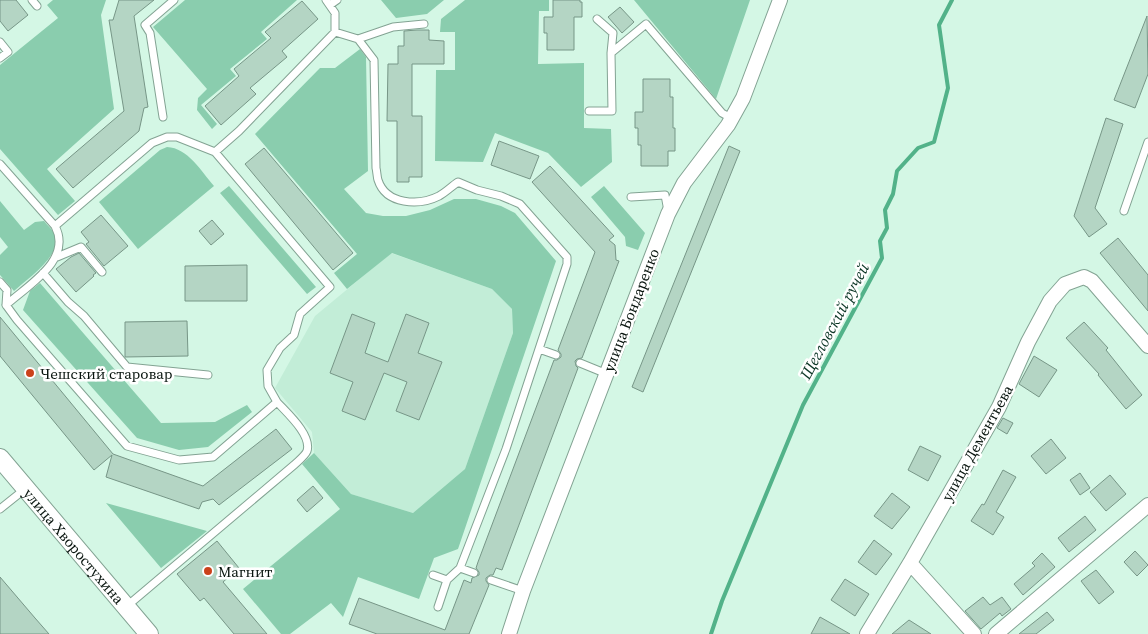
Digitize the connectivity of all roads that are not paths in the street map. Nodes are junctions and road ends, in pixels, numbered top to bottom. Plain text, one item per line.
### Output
1 (174, 0) edge
2 (336, 0) edge
3 (780, 0) edge
4 (328, 3) edge
5 (597, 19) dead end
6 (424, 24) dead end
7 (335, 32) junction
8 (358, 39) junction
9 (0, 42) edge
10 (611, 53) junction
11 (0, 58) edge
12 (588, 111) dead end
13 (163, 117) dead end
14 (731, 118) junction
15 (1148, 142) edge
16 (215, 152) junction
17 (0, 164) edge
18 (631, 197) dead end
19 (1124, 212) dead end
20 (668, 214) junction
21 (55, 226) junction
22 (57, 257) junction
23 (102, 272) dead end
24 (43, 273) junction
25 (0, 282) edge
26 (6, 305) junction
27 (1148, 346) edge
28 (539, 349) junction
29 (556, 355) dead end
30 (580, 364) dead end
31 (607, 374) junction
32 (208, 375) dead end
33 (278, 402) junction
34 (0, 458) edge
35 (26, 489) junction
36 (1, 505) edge
37 (1148, 505) edge
38 (910, 563) junction
39 (460, 568) junction
40 (474, 573) dead end
41 (433, 575) dead end
42 (447, 580) junction
43 (491, 580) dead end
44 (523, 591) junction
45 (127, 607) junction
46 (438, 607) dead end
47 (149, 634) edge
48 (509, 634) edge
49 (867, 634) edge
50 (974, 634) edge
51 (996, 634) edge

1 - 13 lane
2 - 4 lane
3 - 14 street, улица Бондаренко
4 - 7 lane
5 - 10 lane
6 - 8 lane
7 - 8 lane
7 - 16 lane
8 - 28 lane
9 - 11 lane
10 - 12 lane
10 - 14 lane
14 - 20 street, улица Бондаренко
15 - 19 lane
16 - 21 lane
16 - 33 lane
17 - 21 lane
18 - 20 lane
20 - 31 street, улица Бондаренко
21 - 22 lane
22 - 23 lane
22 - 24 lane
24 - 26 lane
24 - 32 lane
25 - 26 lane
26 - 33 lane
27 - 38 street, улица Дементьева
28 - 29 lane
28 - 39 lane
30 - 31 lane
31 - 44 street, улица Бондаренко
33 - 45 lane
34 - 35 street, улица Хворостухина
35 - 36 lane
35 - 45 street, улица Хворостухина
37 - 51 street
38 - 49 street, улица Дементьева
38 - 50 street
39 - 40 lane
39 - 42 lane
41 - 42 lane
42 - 46 lane
43 - 44 lane
44 - 48 street, улица Бондаренко
45 - 47 street, улица Хворостухина

